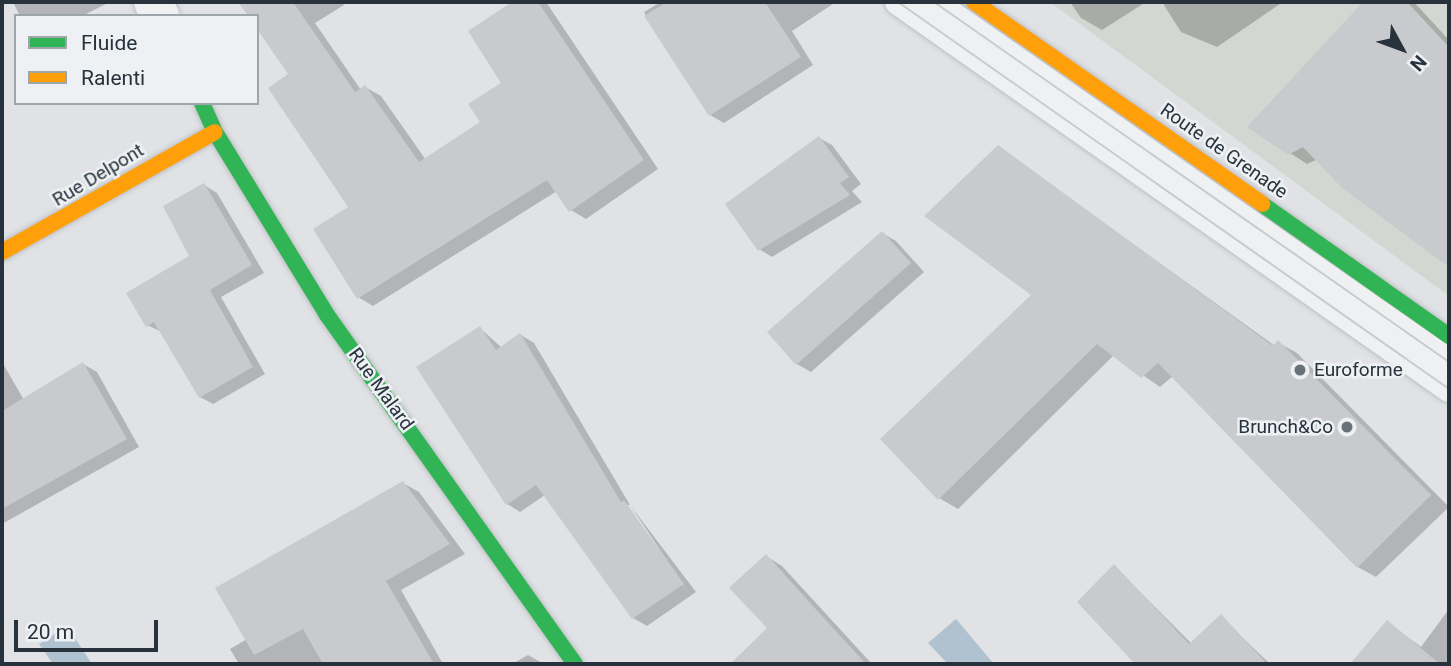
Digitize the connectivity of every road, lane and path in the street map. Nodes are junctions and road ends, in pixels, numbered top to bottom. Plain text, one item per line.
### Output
1 (898, 2) edge
2 (934, 2) edge
3 (974, 2) edge
4 (203, 105) edge
5 (215, 132) junction
6 (2, 252) edge
7 (1449, 336) edge
8 (1449, 362) edge
9 (1449, 389) edge
10 (575, 664) edge

1 - 9 lane
2 - 8 lane
3 - 7 street, Route de Grenade
4 - 5 street, Rue Malard
5 - 6 street, Rue Delpont
5 - 10 street, Rue Malard

